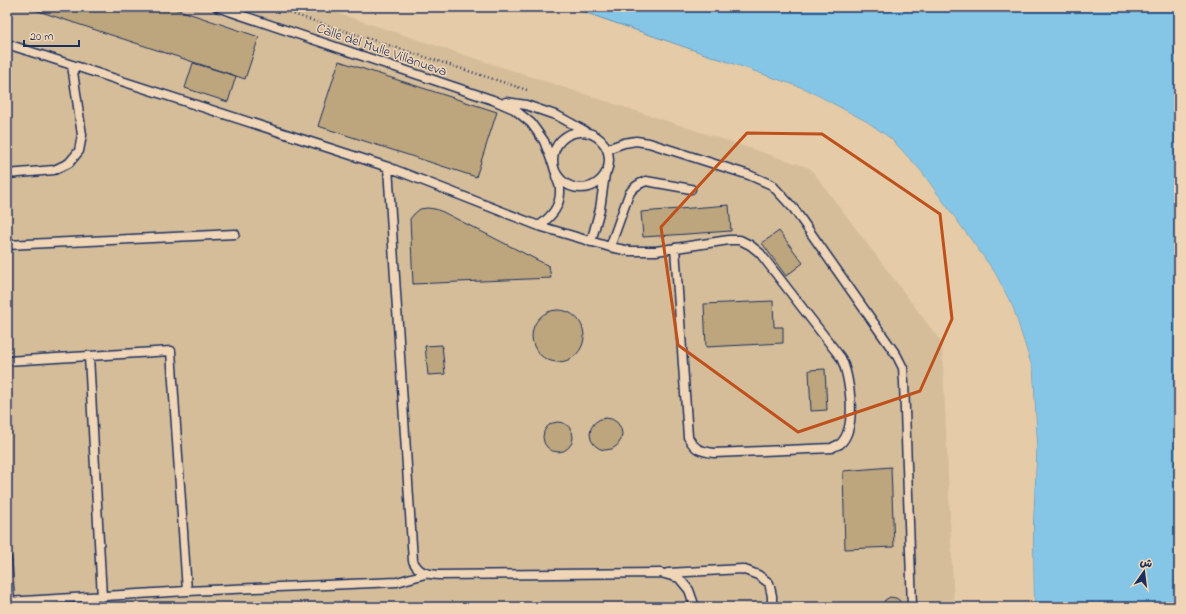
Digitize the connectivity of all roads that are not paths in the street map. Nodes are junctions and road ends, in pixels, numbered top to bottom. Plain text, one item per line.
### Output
1 (217, 7) edge
2 (7, 44) edge
3 (72, 65) junction
4 (493, 100) junction
5 (588, 132) junction
6 (607, 149) junction
7 (552, 162) junction
8 (388, 167) junction
9 (7, 174) edge
10 (555, 174) junction
11 (605, 174) junction
12 (691, 189) dead end
13 (539, 226) junction
14 (235, 234) dead end
15 (591, 242) junction
16 (7, 245) edge
17 (610, 248) junction
18 (675, 248) junction
19 (89, 356) junction
20 (7, 361) edge
21 (7, 559) edge
22 (661, 573) junction
23 (425, 574) junction
24 (187, 592) junction
25 (102, 597) junction
26 (9, 602) edge
27 (695, 607) edge
28 (772, 607) edge
29 (912, 607) edge

1 - 4 lane, Calle del Mulle Villanueva
2 - 3 lane
3 - 8 lane
3 - 9 lane
4 - 5 lane, Calle del Mulle Villanueva
4 - 7 lane, Calle del Mulle Villanueva
5 - 6 lane
5 - 7 lane
6 - 11 lane
6 - 29 lane
7 - 10 lane
8 - 13 lane
8 - 23 lane
10 - 11 lane
10 - 13 lane
11 - 15 lane
12 - 17 lane
13 - 15 lane
14 - 16 lane
15 - 17 lane
17 - 18 lane
18 - 18 lane
19 - 20 lane
19 - 24 lane
19 - 25 lane
21 - 26 lane
22 - 23 lane
22 - 27 lane
22 - 28 lane
23 - 24 lane
24 - 25 lane
25 - 26 lane

